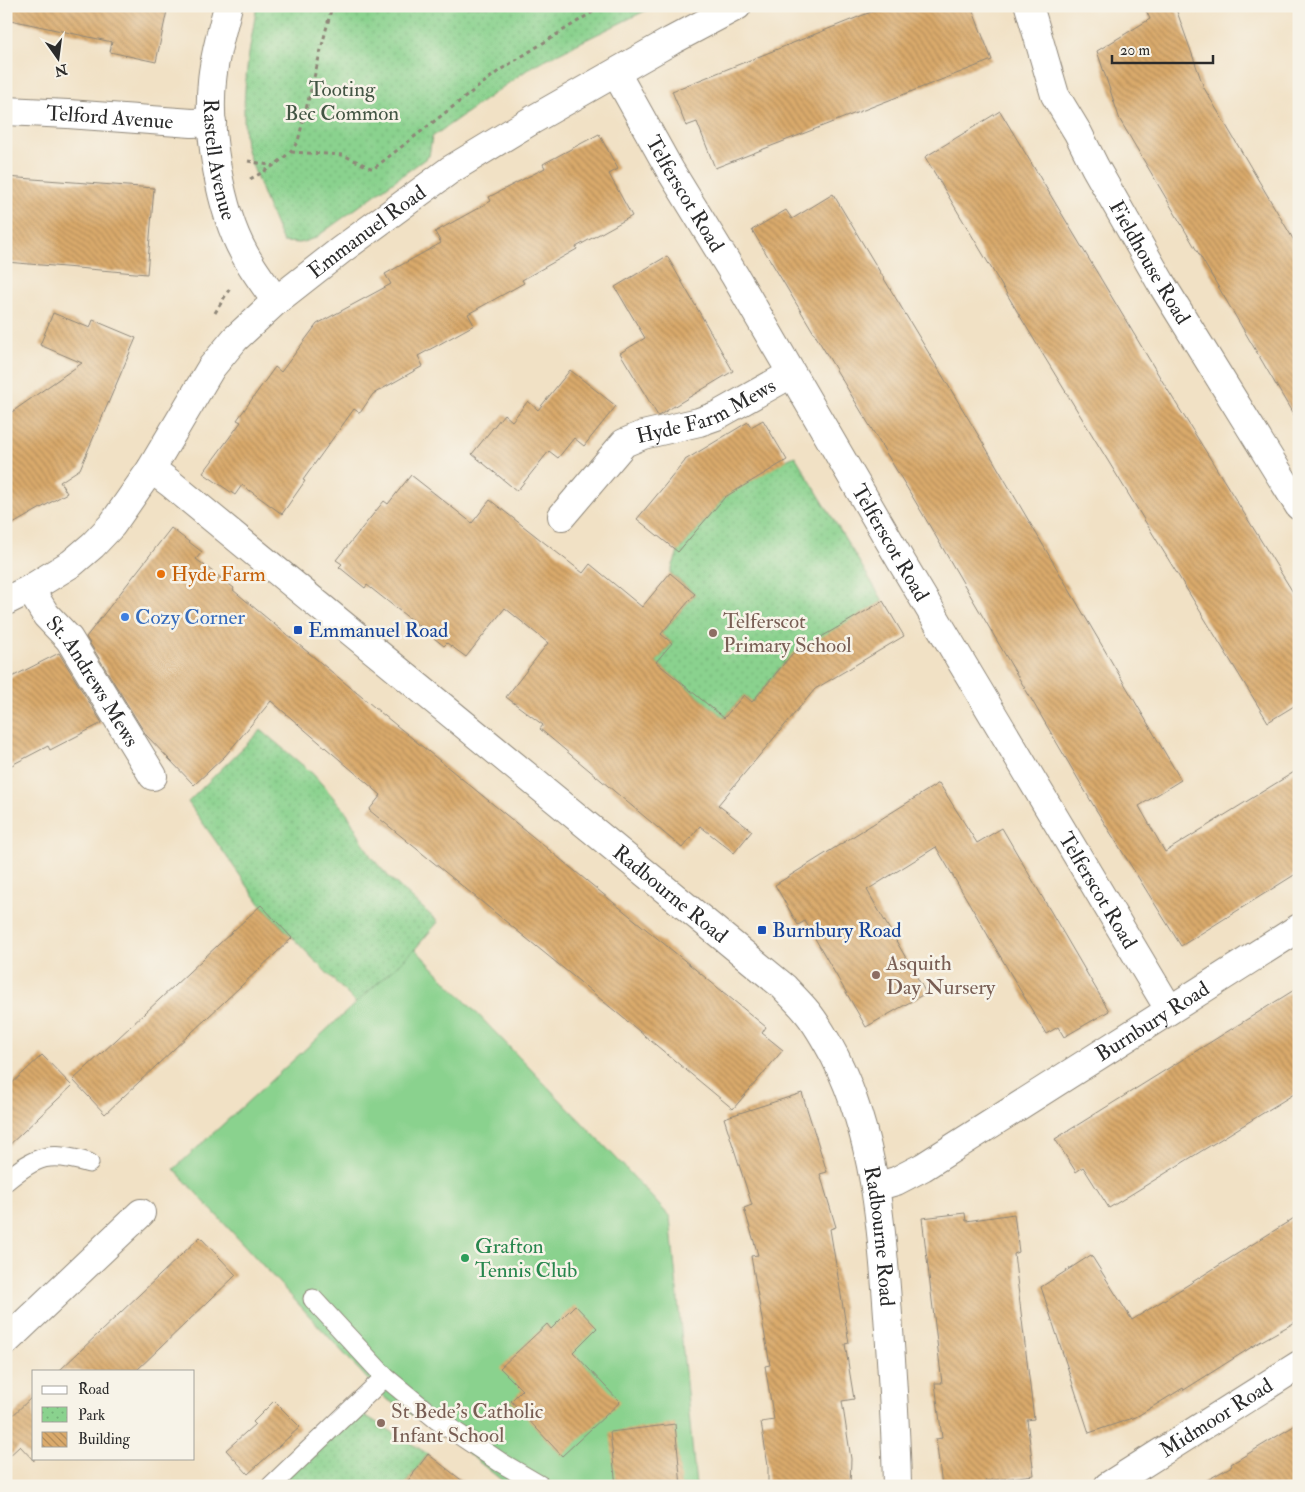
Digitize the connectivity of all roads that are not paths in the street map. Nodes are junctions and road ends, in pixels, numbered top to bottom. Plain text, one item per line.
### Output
1 (228, 6) edge
2 (737, 6) edge
3 (1029, 6) edge
4 (616, 73) junction
5 (6, 111) edge
6 (212, 122) junction
7 (276, 301) junction
8 (791, 374) junction
9 (151, 469) junction
10 (1299, 506) edge
11 (562, 516) dead end
12 (30, 589) junction
13 (6, 601) edge
14 (153, 776) dead end
15 (1299, 928) edge
16 (1169, 1010) junction
17 (89, 1164) dead end
18 (6, 1181) edge
19 (875, 1187) junction
20 (141, 1213) dead end
21 (313, 1299) dead end
22 (6, 1341) edge
23 (1299, 1365) edge
24 (384, 1377) junction
25 (271, 1486) edge
26 (541, 1486) edge
27 (897, 1486) edge
28 (1108, 1486) edge

1 - 6 street, Rastell Avenue
2 - 4 street, Emmanuel Road
3 - 10 street, Fieldhouse Road
4 - 7 street, Emmanuel Road
4 - 8 street, Telferscot Road
5 - 6 street, Telford Avenue
6 - 7 street, Rastell Avenue
7 - 9 street, Emmanuel Road
8 - 11 street, Hyde Farm Mews
8 - 16 street, Telferscot Road
9 - 12 street, Emmanuel Road
9 - 19 street, Radbourne Road
12 - 13 street, Emmanuel Road
12 - 14 street, St. Andrews Mews
15 - 16 street, Burnbury Road
16 - 19 street, Burnbury Road
17 - 18 lane
19 - 27 street, Radbourne Road
20 - 22 street
21 - 24 lane
23 - 28 street, Midmoor Road
24 - 25 lane
24 - 26 lane

